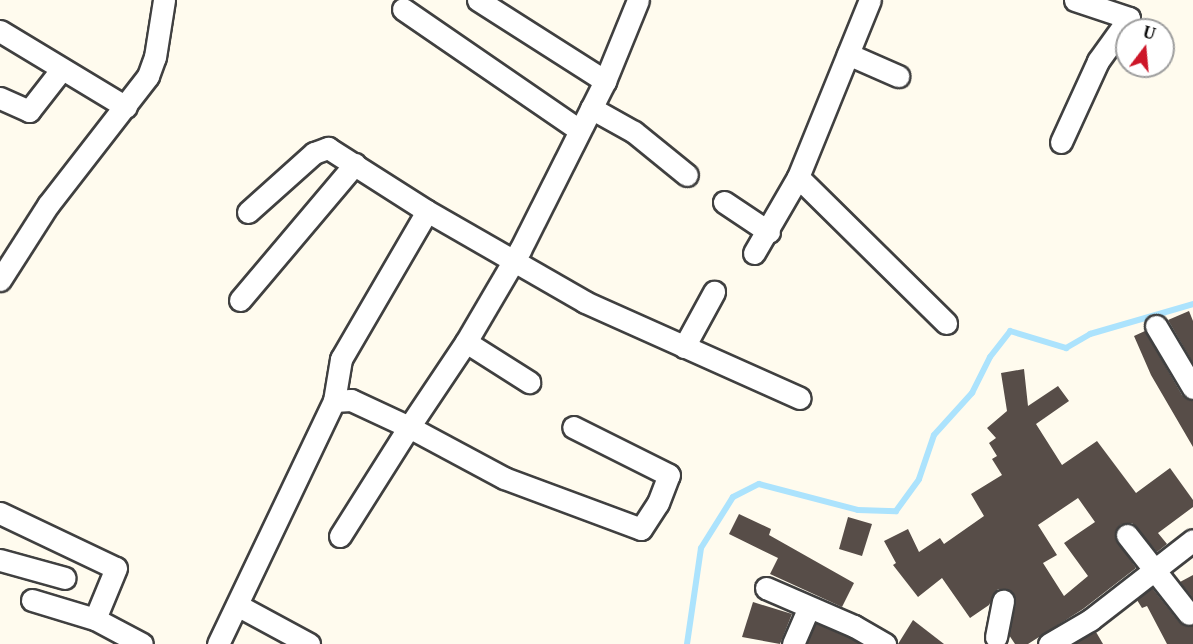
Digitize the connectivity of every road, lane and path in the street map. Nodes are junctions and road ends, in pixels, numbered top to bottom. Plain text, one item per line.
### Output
1 (164, 0) edge
2 (478, 0) edge
3 (638, 0) edge
4 (870, 0) edge
5 (1075, 0) edge
6 (403, 9) dead end
7 (1134, 9) edge
8 (0, 32) edge
9 (848, 54) junction
10 (61, 70) junction
11 (898, 76) dead end
12 (605, 81) junction
13 (0, 98) edge
14 (126, 107) junction
15 (591, 108) junction
16 (579, 130) junction
17 (1060, 142) dead end
18 (355, 164) junction
19 (687, 175) dead end
20 (798, 177) junction
21 (724, 202) dead end
22 (427, 211) junction
23 (248, 212) dead end
24 (769, 232) junction
25 (754, 253) dead end
26 (513, 262) junction
27 (0, 280) edge
28 (714, 292) dead end
29 (240, 300) dead end
30 (946, 323) dead end
31 (1156, 326) dead end
32 (466, 342) junction
33 (684, 347) junction
34 (529, 382) dead end
35 (1193, 388) edge
36 (800, 398) dead end
37 (334, 401) junction
38 (409, 427) junction
39 (573, 427) dead end
40 (0, 513) edge
41 (1127, 535) dead end
42 (340, 536) dead end
43 (1193, 540) edge
44 (0, 560) edge
45 (1155, 570) junction
46 (65, 578) dead end
47 (766, 588) dead end
48 (32, 600) dead end
49 (1003, 601) dead end
50 (237, 605) junction
51 (809, 607) junction
52 (1189, 614) dead end
53 (95, 619) junction
54 (995, 642) edge
55 (142, 644) edge
56 (218, 644) edge
57 (309, 644) edge
58 (793, 644) edge
59 (885, 644) edge
60 (1049, 644) edge

1 - 14 street
2 - 12 street
3 - 12 street
4 - 9 street
5 - 7 street
6 - 16 street
7 - 17 street
8 - 10 street
9 - 11 street
9 - 20 street
10 - 13 street
10 - 14 street
12 - 15 street
14 - 27 street
15 - 16 street
15 - 19 street
16 - 26 street
18 - 22 street
18 - 23 street
18 - 29 street
20 - 24 street
20 - 30 street
21 - 24 street
22 - 26 street
22 - 37 street
24 - 25 street
26 - 32 street
26 - 33 street
28 - 33 street
31 - 35 street
32 - 34 street
32 - 38 street
33 - 36 street
37 - 38 street
37 - 50 street
38 - 39 street
38 - 42 street
40 - 53 street
41 - 45 street
43 - 45 street
44 - 46 street
45 - 52 street
45 - 60 street
47 - 51 street
48 - 53 street
49 - 54 street
50 - 56 street
50 - 57 street
51 - 58 street
51 - 59 street
53 - 55 street

